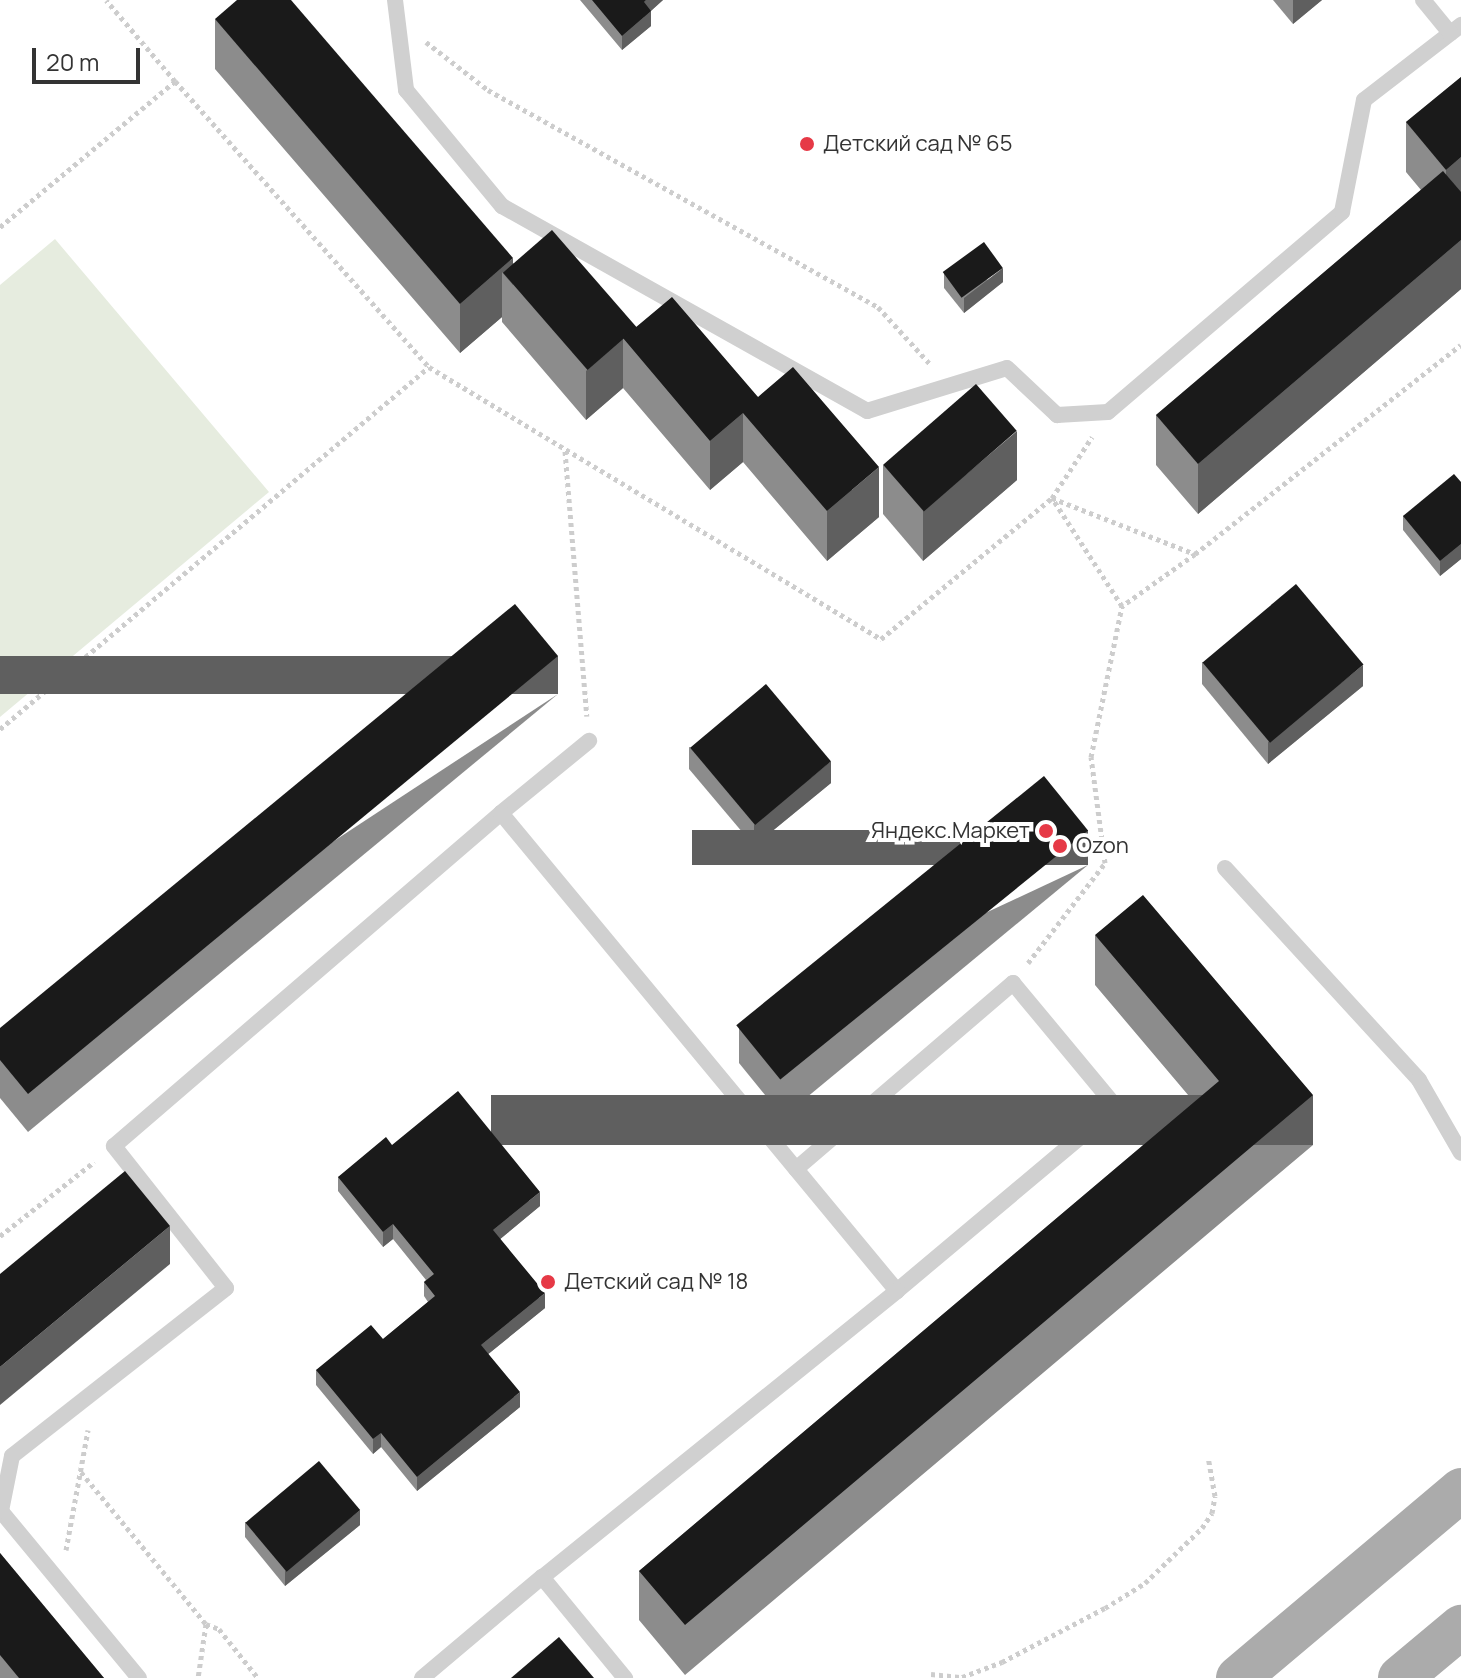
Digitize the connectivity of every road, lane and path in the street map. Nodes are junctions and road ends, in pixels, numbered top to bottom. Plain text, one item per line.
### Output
1 (106, 0) edge
2 (395, 0) edge
3 (1423, 0) edge
4 (397, 19) junction
5 (1456, 29) edge
6 (175, 81) junction
7 (0, 227) edge
8 (1461, 345) edge
9 (429, 367) junction
10 (949, 385) junction
11 (1108, 412) junction
12 (565, 450) junction
13 (1052, 498) junction
14 (1195, 554) junction
15 (1122, 606) junction
16 (0, 729) edge
17 (589, 741) joint
18 (501, 813) junction
19 (1225, 868) dead end
20 (1013, 983) junction
21 (114, 1146) junction
22 (1461, 1153) edge
23 (796, 1169) junction
24 (0, 1236) edge
25 (897, 1291) junction
26 (93, 1393) junction
27 (1208, 1458) dead end
28 (81, 1472) junction
29 (1461, 1490) edge
30 (542, 1577) junction
31 (60, 1582) junction
32 (206, 1624) junction
33 (1461, 1627) edge
34 (931, 1674) dead end
35 (139, 1678) edge
36 (198, 1678) edge
37 (258, 1678) edge
38 (422, 1678) edge
39 (625, 1678) edge
40 (1238, 1678) edge
41 (1400, 1678) edge

1 - 6 path
2 - 4 lane
3 - 5 lane
4 - 10 path
4 - 10 lane
5 - 11 lane
6 - 7 path
6 - 9 path
8 - 14 path
9 - 12 path
9 - 16 path
10 - 11 lane
11 - 13 path
12 - 13 path
12 - 17 path
13 - 14 path
13 - 15 path
14 - 15 path
15 - 20 path
17 - 18 lane
18 - 21 lane
18 - 23 lane
19 - 22 lane
20 - 23 lane
20 - 25 lane
21 - 24 path
21 - 26 lane
23 - 25 lane
25 - 30 lane
26 - 28 path
26 - 31 lane
27 - 34 path
28 - 31 path
28 - 32 path
29 - 40 main road
30 - 38 lane
30 - 39 lane
31 - 35 lane
32 - 36 path
32 - 37 path
33 - 41 main road

